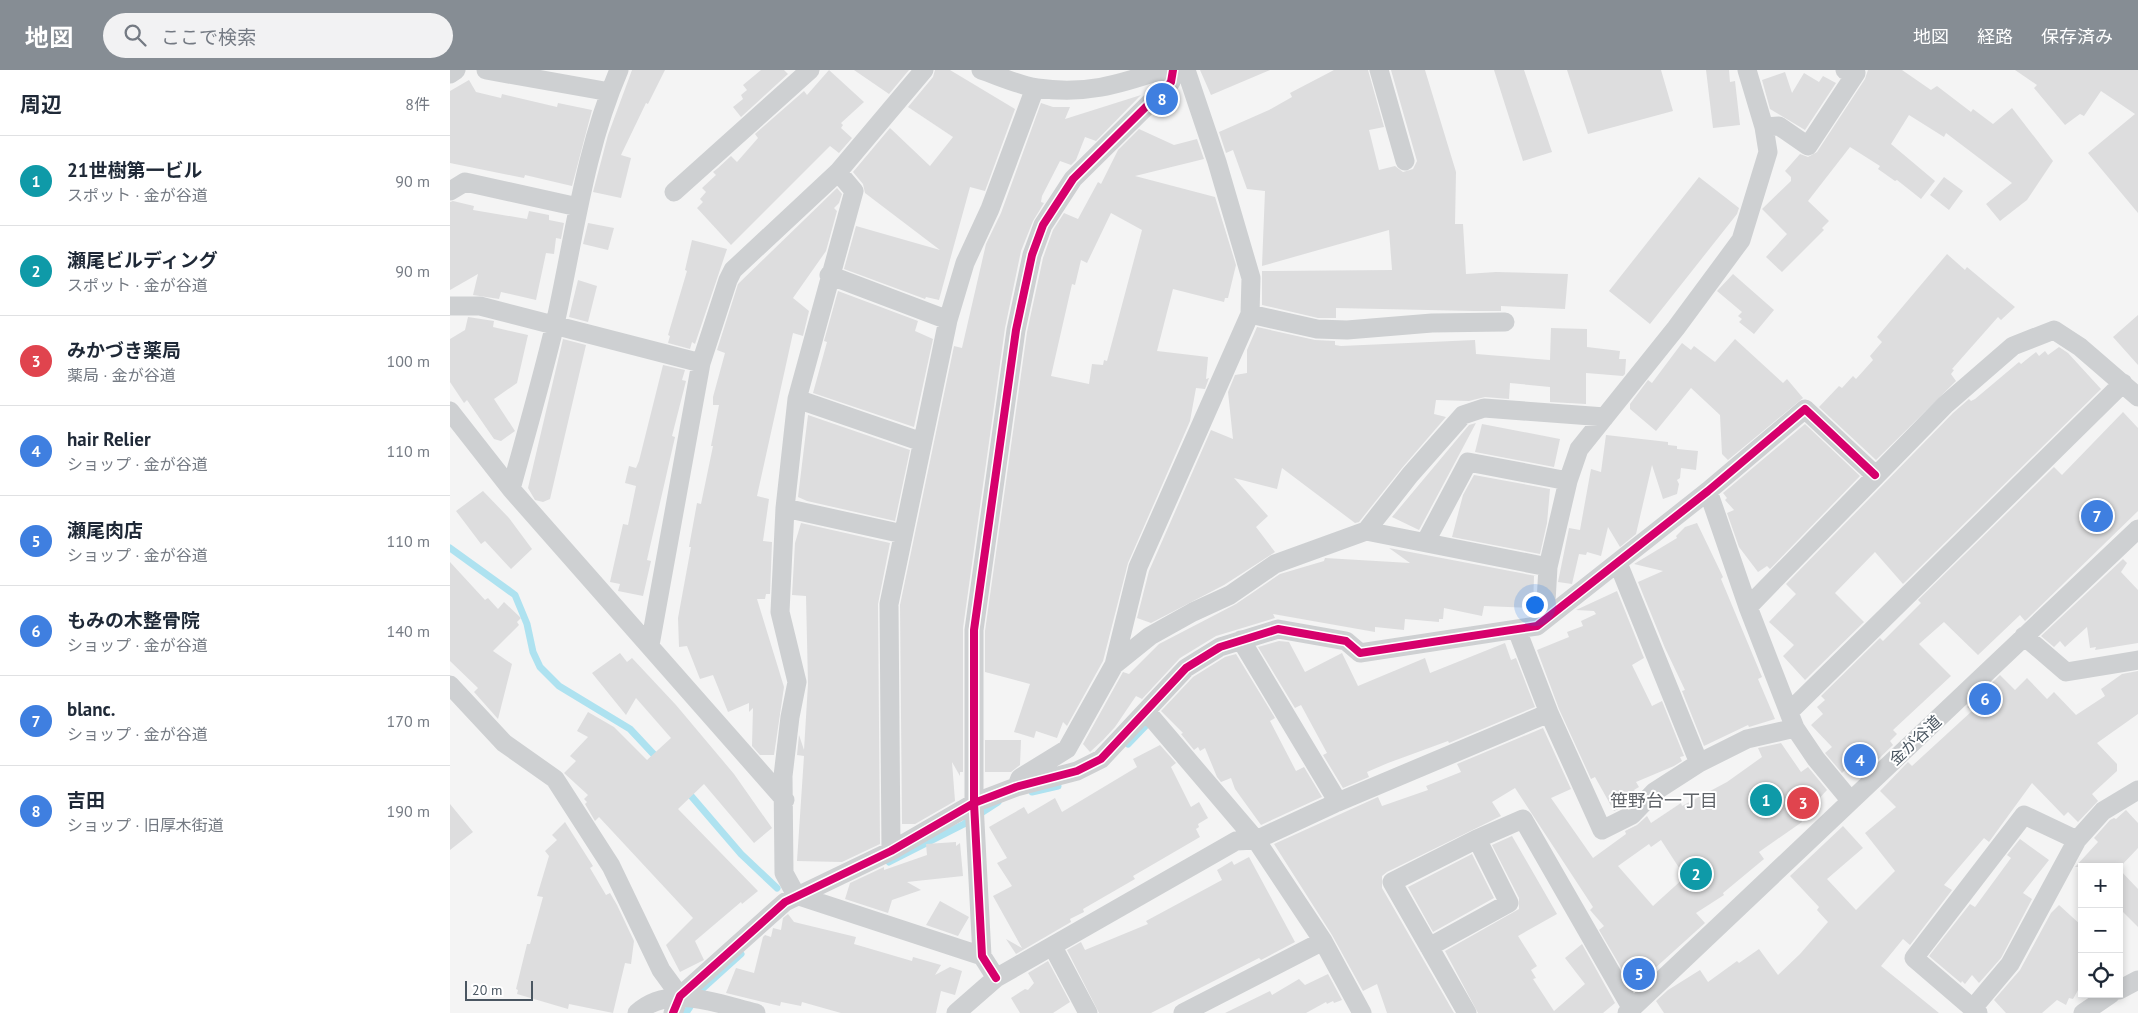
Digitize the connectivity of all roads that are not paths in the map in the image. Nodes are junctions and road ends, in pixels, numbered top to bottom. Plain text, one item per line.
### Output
1 (456, 70) edge
2 (486, 70) edge
3 (619, 70) edge
4 (810, 70) edge
5 (924, 70) edge
6 (981, 70) edge
7 (1162, 70) edge
8 (1173, 70) edge
9 (1186, 70) edge
10 (1379, 70) edge
11 (1747, 70) edge
12 (1845, 70) edge
13 (450, 74) edge
14 (1035, 88) junction
15 (610, 92) junction
16 (1764, 127) junction
17 (1405, 161) dead end
18 (838, 172) junction
19 (450, 191) edge
20 (674, 192) dead end
21 (578, 208) junction
22 (829, 275) junction
23 (450, 306) edge
24 (1250, 314) junction
25 (948, 320) junction
26 (1505, 322) dead end
27 (555, 324) junction
28 (701, 363) junction
29 (2123, 383) junction
30 (2138, 397) edge
31 (797, 399) junction
32 (450, 411) edge
33 (1605, 417) junction
34 (922, 442) junction
35 (1875, 475) junction
36 (1568, 481) junction
37 (511, 490) junction
38 (1708, 491) junction
39 (785, 508) junction
40 (2138, 529) edge
41 (1366, 531) junction
42 (903, 534) junction
43 (1426, 541) junction
44 (1618, 563) junction
45 (1548, 567) junction
46 (1748, 607) junction
47 (1545, 620) junction
48 (1517, 630) junction
49 (2024, 636) junction
50 (1241, 640) junction
51 (650, 645) junction
52 (2138, 660) edge
53 (1114, 665) junction
54 (450, 685) edge
55 (1146, 711) junction
56 (1549, 713) junction
57 (1792, 720) junction
58 (1699, 763) junction
59 (1016, 787) junction
60 (2138, 790) edge
61 (785, 800) junction
62 (1850, 800) junction
63 (1338, 802) junction
64 (974, 803) junction
65 (1477, 839) junction
66 (1256, 840) junction
67 (2077, 840) junction
68 (891, 851) junction
69 (796, 896) junction
70 (1323, 941) junction
71 (1429, 946) junction
72 (1053, 947) junction
73 (982, 956) junction
74 (996, 978) junction
75 (2138, 980) edge
76 (2123, 988) edge
77 (680, 996) junction
78 (2105, 998) edge
79 (1975, 1010) edge
80 (1630, 1011) edge
81 (637, 1013) edge
82 (673, 1013) edge
83 (756, 1013) edge
84 (956, 1013) edge
85 (1088, 1013) edge
86 (1184, 1013) edge
87 (1362, 1013) edge
88 (1467, 1013) edge
89 (2083, 1013) edge

1 - 13 street
2 - 15 street
3 - 15 street
4 - 20 street
5 - 18 street
6 - 14 street
7 - 14 street
8 - 64 street
9 - 24 street
10 - 17 street
11 - 16 street
12 - 16 street
14 - 25 street
15 - 21 street
16 - 33 street
18 - 22 street
18 - 28 street
19 - 21 street
21 - 27 street
22 - 25 street
22 - 31 street
23 - 27 street
24 - 26 street
24 - 53 street
25 - 34 street
27 - 28 street
27 - 37 street
28 - 51 street
29 - 30 street
29 - 35 street
29 - 57 street
31 - 34 street
31 - 39 street
32 - 37 street
33 - 36 street
33 - 41 street
34 - 42 street
35 - 38 street
35 - 46 street
36 - 43 street
36 - 45 street
37 - 51 street
38 - 44 street
38 - 46 street
39 - 42 street
39 - 61 street
40 - 49 street, 金が谷道
41 - 43 street
41 - 53 street
42 - 68 street
43 - 45 street
44 - 47 street
44 - 58 street
45 - 47 street
46 - 57 street
47 - 48 street
48 - 50 street
48 - 56 street
49 - 52 street
49 - 62 street, 金が谷道
50 - 55 street
50 - 63 street
51 - 61 street
53 - 59 street
54 - 77 street
55 - 59 street
55 - 66 street
56 - 58 street
56 - 63 street
57 - 58 street
57 - 62 street
59 - 64 street
60 - 67 street
61 - 69 street
62 - 80 street, 金が谷道
63 - 66 street
64 - 68 street
64 - 73 street
65 - 71 street
65 - 71 street
65 - 80 street
66 - 70 street
66 - 72 street
67 - 79 street
67 - 79 street
68 - 69 street
69 - 73 street
69 - 77 street
70 - 86 street
70 - 87 street
71 - 88 street
72 - 74 street
72 - 85 street
73 - 74 street
74 - 84 street
75 - 76 street
77 - 81 street
77 - 82 street
77 - 83 street
78 - 89 street

